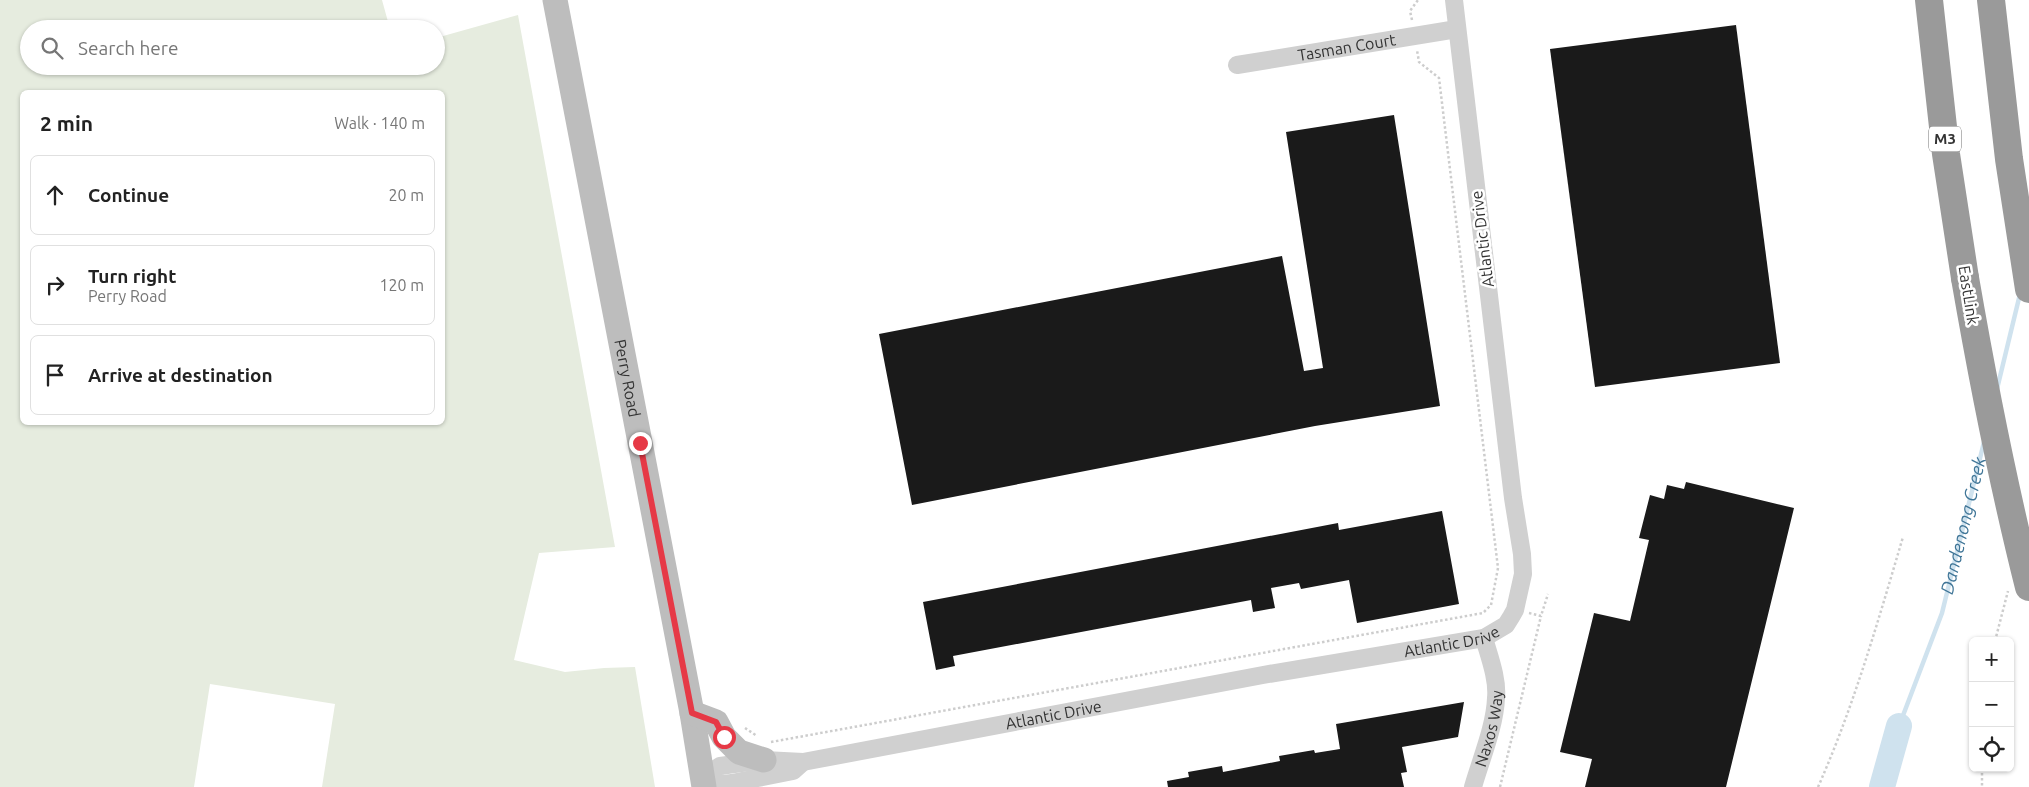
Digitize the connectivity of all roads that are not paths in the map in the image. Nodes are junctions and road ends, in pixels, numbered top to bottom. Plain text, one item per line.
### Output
1 (555, 0) edge
2 (1454, 0) edge
3 (1929, 0) edge
4 (1991, 0) edge
5 (1457, 29) junction
6 (1237, 65) dead end
7 (2029, 289) edge
8 (2029, 587) edge
9 (1484, 638) junction
10 (692, 713) junction
11 (760, 761) edge
12 (703, 783) edge
13 (1473, 787) edge

1 - 10 main road, Perry Road
2 - 5 street, Atlantic Drive
3 - 8 highway, EastLink / M3, bridge
4 - 7 highway
5 - 6 street, Tasman Court
5 - 9 street, Atlantic Drive
9 - 11 street, Atlantic Drive
9 - 13 street, Naxos Way
10 - 11 main road
10 - 12 main road, Perry Road
11 - 12 street, Atlantic Drive

